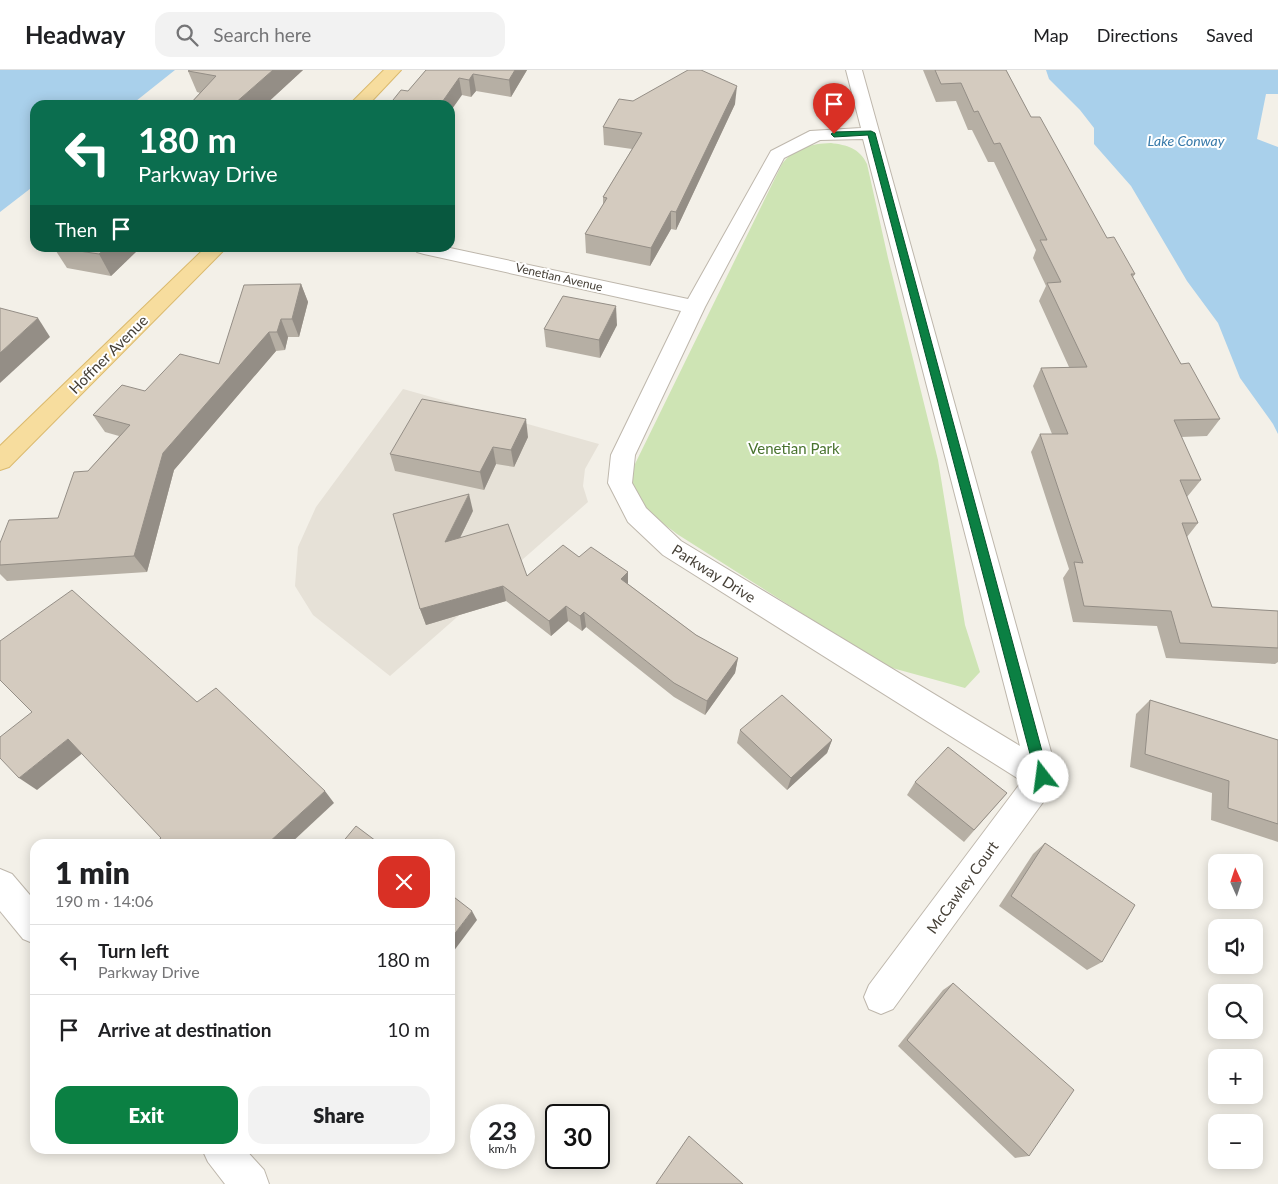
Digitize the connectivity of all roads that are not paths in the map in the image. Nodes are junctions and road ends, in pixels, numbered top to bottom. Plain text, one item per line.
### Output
1 (393, 70) edge
2 (854, 70) edge
3 (363, 100) edge
4 (871, 133) junction
5 (212, 252) edge
6 (442, 252) edge
7 (694, 307) junction
8 (0, 461) edge
9 (1043, 777) junction
10 (0, 885) edge
11 (30, 921) edge
12 (881, 997) dead end
13 (225, 1154) edge
14 (250, 1184) edge

1 - 3 main road
2 - 4 street
4 - 7 street, Parkway Drive
4 - 9 street
5 - 8 main road, Hoffner Avenue
6 - 7 street, Venetian Avenue
7 - 9 street, Parkway Drive
9 - 12 street, McCawley Court
10 - 11 street
13 - 14 street

